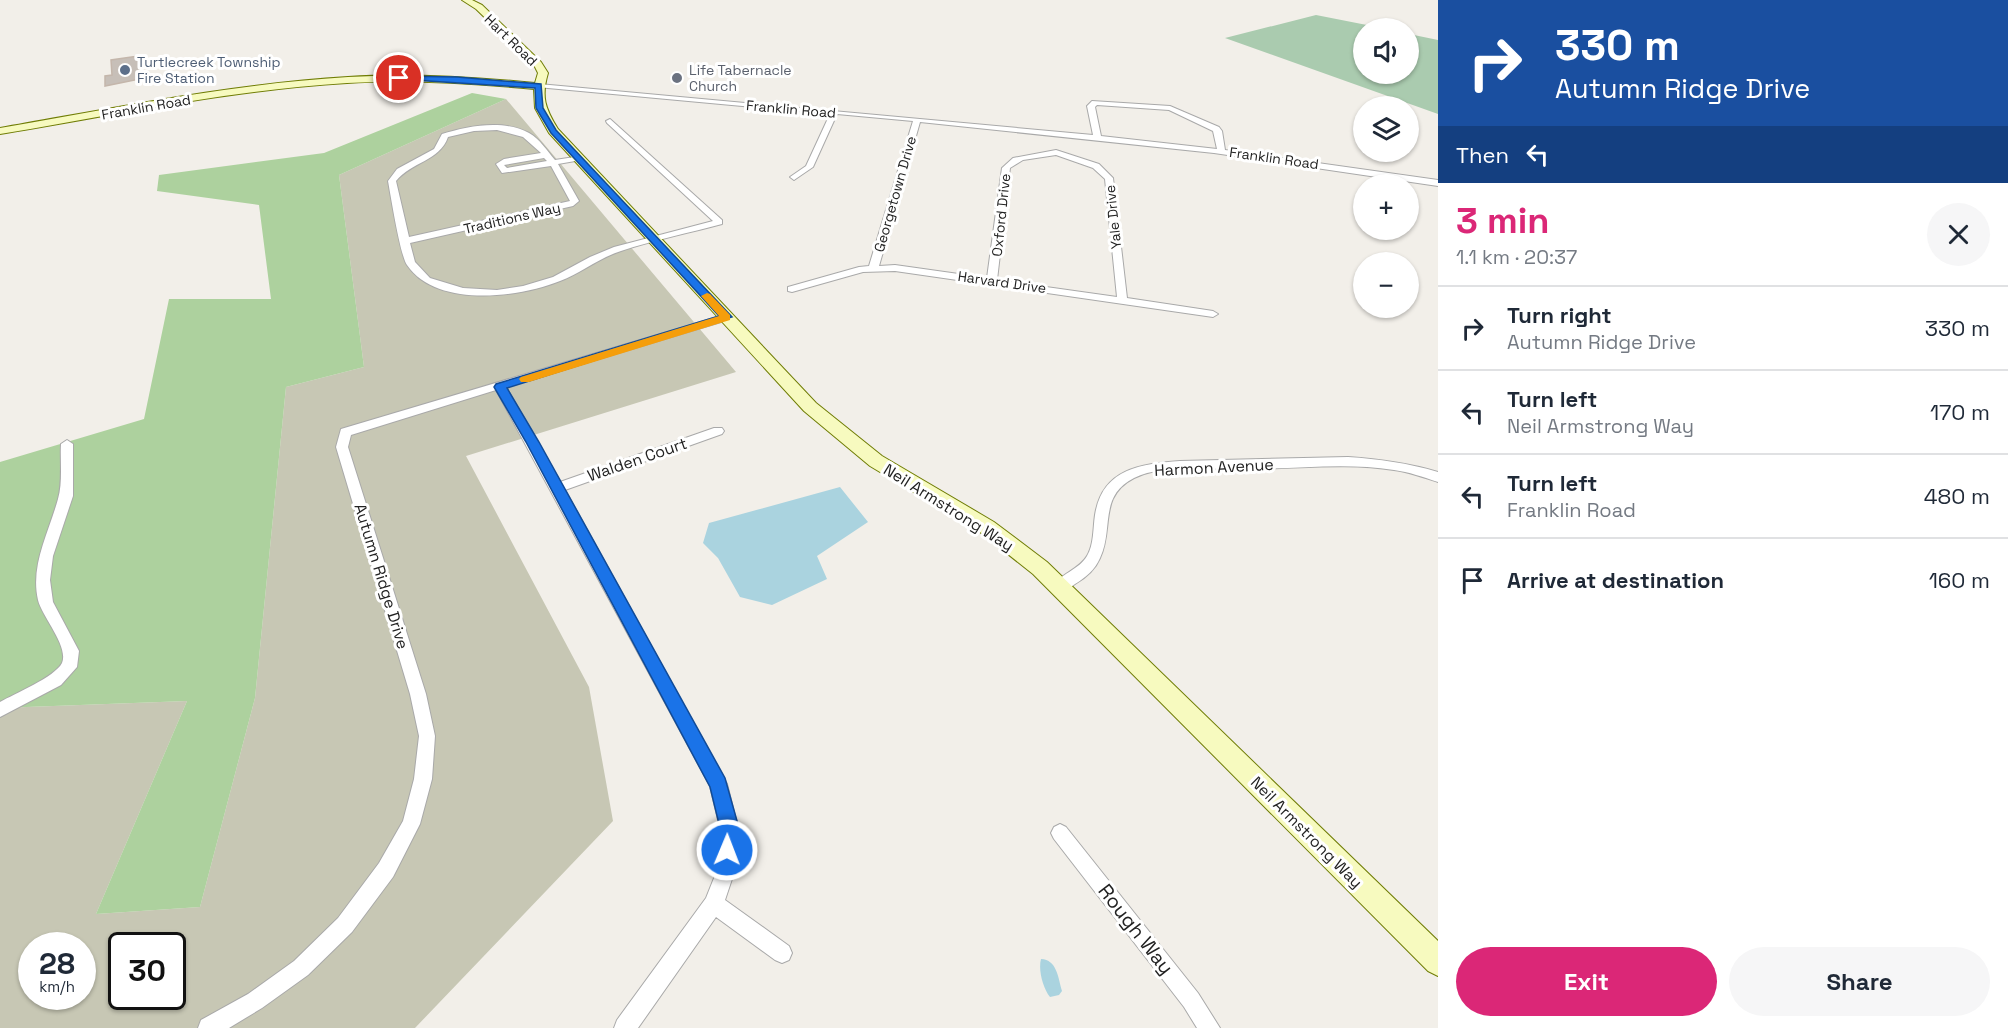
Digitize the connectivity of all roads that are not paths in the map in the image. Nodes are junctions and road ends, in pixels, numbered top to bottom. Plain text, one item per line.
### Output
1 (466, 0) edge
2 (539, 86) junction
3 (834, 113) junction
4 (917, 120) junction
5 (610, 121) dead end
6 (0, 132) edge
7 (1058, 134) junction
8 (1097, 134) junction
9 (1220, 148) junction
10 (1056, 152) junction
11 (546, 155) junction
12 (578, 158) junction
13 (553, 163) junction
14 (794, 177) dead end
15 (1438, 183) edge
16 (654, 239) junction
17 (405, 241) junction
18 (874, 267) junction
19 (992, 280) junction
20 (792, 289) dead end
21 (1122, 300) junction
22 (1213, 314) dead end
23 (726, 317) junction
24 (500, 387) junction
25 (718, 431) dead end
26 (67, 444) dead end
27 (1438, 477) edge
28 (556, 488) junction
29 (1060, 586) junction
30 (0, 710) edge
31 (1060, 833) dead end
32 (714, 904) junction
33 (782, 953) dead end
34 (1438, 961) edge
35 (209, 1028) edge
36 (625, 1028) edge
37 (1209, 1028) edge

1 - 2 main road, Hart Road
2 - 3 street, Franklin Road
2 - 6 main road, Franklin Road
2 - 12 main road, Neil Armstrong Way
3 - 4 street, Franklin Road
3 - 14 street
4 - 7 street, Franklin Road
4 - 18 street, Georgetown Drive
5 - 16 street, Traditions Way
7 - 8 street, Franklin Road
7 - 10 street
8 - 9 street, Franklin Road
8 - 9 street
9 - 15 street, Franklin Road
10 - 19 street, Oxford Drive
10 - 21 street, Yale Drive
11 - 13 street, Traditions Way
11 - 13 street
11 - 17 street, Traditions Way
12 - 13 street
12 - 16 main road, Neil Armstrong Way
13 - 17 street, Traditions Way
16 - 17 street, Traditions Way
16 - 23 main road, Neil Armstrong Way
18 - 19 street, Harvard Drive
18 - 20 street, Harvard Drive
19 - 21 street, Harvard Drive
21 - 22 street, Harvard Drive
23 - 24 street, Autumn Ridge Drive
23 - 29 main road, Neil Armstrong Way
24 - 28 street
24 - 35 street, Autumn Ridge Drive
25 - 28 street, Walden Court
26 - 30 street
27 - 29 street, Harmon Avenue
28 - 32 street
29 - 34 main road, Neil Armstrong Way
31 - 37 street, Rough Way
32 - 33 street
32 - 36 street

